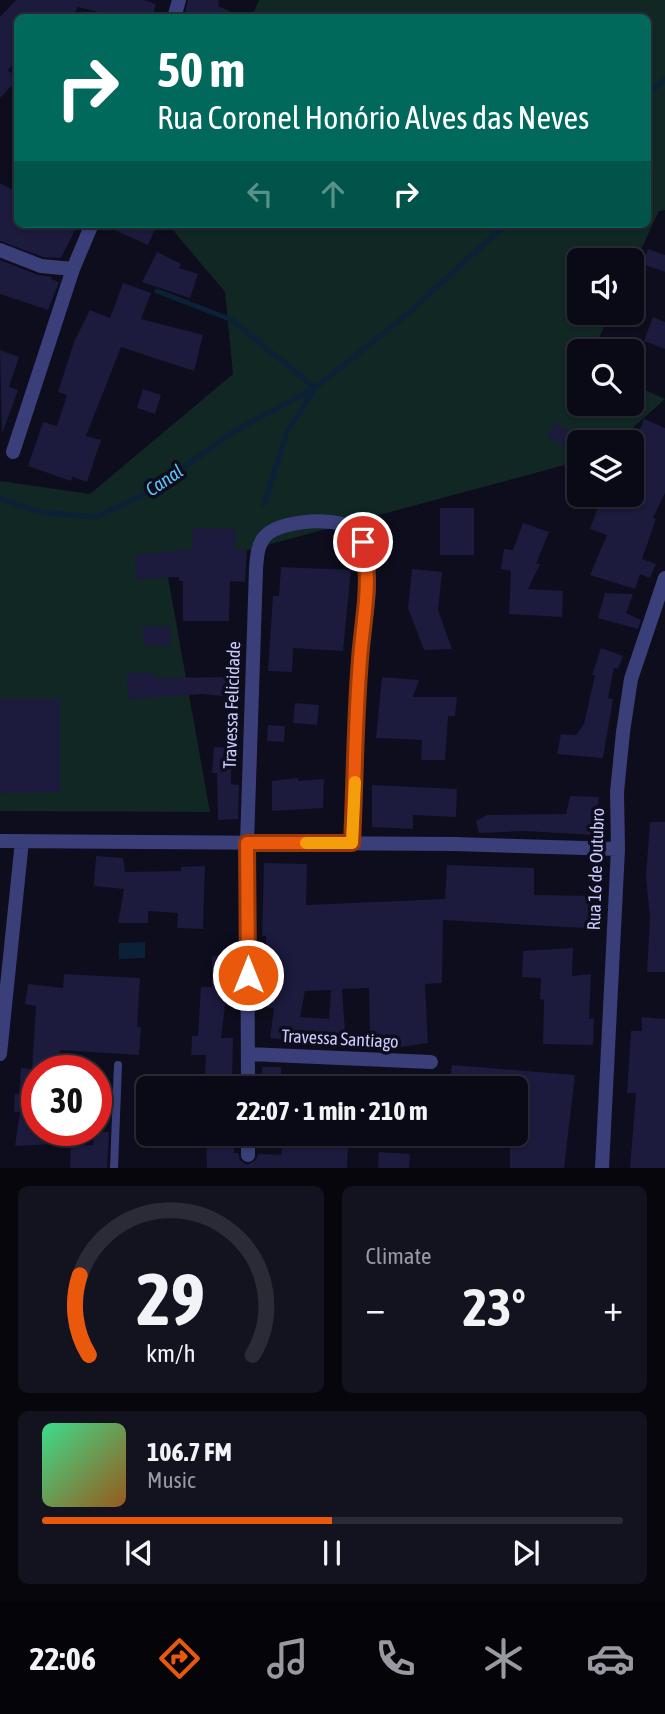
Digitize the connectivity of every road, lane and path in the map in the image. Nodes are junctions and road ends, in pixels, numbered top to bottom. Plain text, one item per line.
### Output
1 (90, 228) edge
2 (0, 250) edge
3 (73, 269) junction
4 (13, 452) dead end
5 (665, 578) edge
6 (0, 841) edge
7 (22, 841) junction
8 (247, 843) junction
9 (352, 843) junction
10 (618, 849) junction
11 (0, 1054) edge
12 (248, 1054) junction
13 (431, 1062) dead end
14 (118, 1065) dead end
15 (248, 1076) edge
16 (248, 1146) edge
17 (248, 1155) dead end
18 (114, 1168) edge
19 (602, 1168) edge

1 - 3 street
2 - 3 street
3 - 4 street
5 - 10 street, Rua 16 de Outubro
6 - 7 street
7 - 8 street
7 - 11 street
8 - 9 street
8 - 9 street, Travessa Felicidade
8 - 12 street, Travessa Felicidade
9 - 10 street
10 - 19 street, Rua 16 de Outubro
12 - 13 street, Travessa Santiago
12 - 15 street, Travessa Felicidade
14 - 18 lane
16 - 17 street

